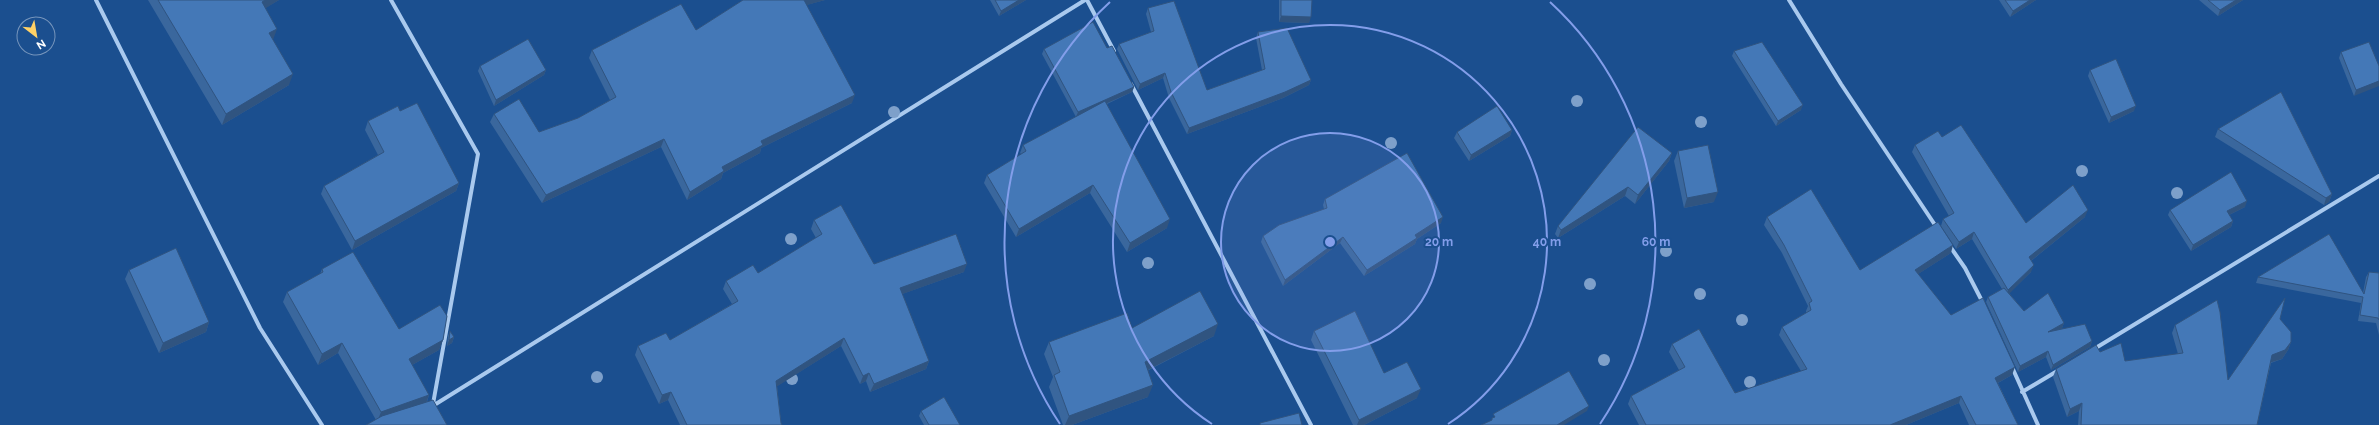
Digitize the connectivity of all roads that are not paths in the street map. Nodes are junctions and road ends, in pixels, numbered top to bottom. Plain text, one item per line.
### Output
1 (96, 0) edge
2 (390, 0) edge
3 (1086, 0) edge
4 (1789, 0) edge
5 (1117, 56) edge
6 (1128, 77) edge
7 (2379, 176) edge
8 (1939, 230) edge
9 (1948, 243) edge
10 (1985, 307) edge
11 (2090, 351) edge
12 (2010, 363) edge
13 (2063, 368) edge
14 (2022, 392) junction
15 (432, 407) junction
16 (425, 409) edge
17 (322, 425) edge
18 (1311, 425) edge
19 (2038, 425) edge

1 - 17 street
2 - 15 street
3 - 5 street
3 - 15 street
4 - 8 street
6 - 18 street
7 - 11 street
9 - 10 street
12 - 14 street
13 - 14 street
14 - 19 street
15 - 16 street

